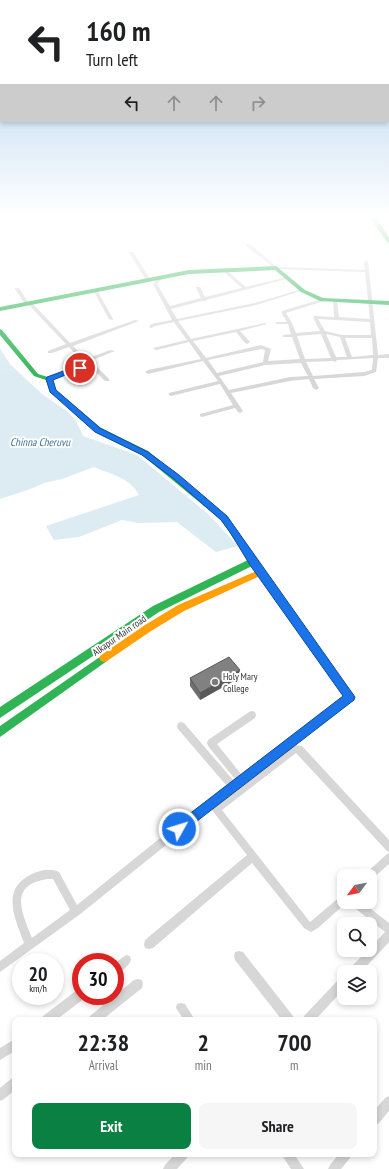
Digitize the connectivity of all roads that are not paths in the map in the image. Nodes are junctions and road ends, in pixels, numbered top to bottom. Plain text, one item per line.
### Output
1 (142, 270) edge
2 (250, 270) edge
3 (278, 270) edge
4 (323, 270) edge
5 (226, 271) junction
6 (367, 271) joint
7 (288, 278) junction
8 (149, 281) junction
9 (198, 288) dead end
10 (17, 289) dead end
11 (246, 289) junction
12 (95, 290) junction
13 (302, 290) junction
14 (204, 300) junction
15 (322, 300) junction
16 (335, 301) junction
17 (370, 302) junction
18 (28, 303) junction
19 (389, 303) edge
20 (168, 308) junction
21 (0, 309) edge
22 (111, 319) dead end
23 (337, 319) junction
24 (175, 320) junction
25 (372, 320) junction
26 (137, 321) dead end
27 (277, 323) dead end
28 (290, 323) junction
29 (265, 324) dead end
30 (151, 327) dead end
31 (237, 330) junction
32 (0, 331) edge
33 (323, 332) junction
34 (294, 335) junction
35 (284, 336) dead end
36 (342, 336) junction
37 (373, 336) junction
38 (190, 340) junction
39 (247, 342) dead end
40 (70, 345) junction
41 (156, 348) dead end
42 (112, 351) dead end
43 (50, 352) dead end
44 (389, 356) edge
45 (376, 357) junction
46 (350, 358) junction
47 (204, 360) junction
48 (335, 360) junction
49 (85, 361) junction
50 (304, 362) junction
51 (265, 363) junction
52 (72, 366) dead end
53 (148, 372) dead end
54 (216, 375) junction
55 (311, 377) junction
56 (49, 379) junction
57 (107, 380) dead end
58 (221, 382) junction
59 (316, 388) dead end
60 (228, 392) junction
61 (171, 394) dead end
62 (202, 415) dead end
63 (253, 562) junction
64 (261, 572) junction
65 (0, 713) edge
66 (252, 715) dead end
67 (181, 726) dead end
68 (0, 731) edge
69 (241, 780) junction
70 (232, 786) junction
71 (214, 806) junction
72 (389, 846) edge
73 (253, 856) junction
74 (389, 858) edge
75 (377, 869) edge
76 (337, 905) edge
77 (363, 909) edge
78 (76, 912) junction
79 (389, 929) edge
80 (389, 935) edge
81 (149, 944) dead end
82 (30, 945) junction
83 (239, 956) dead end
84 (361, 965) edge
85 (0, 967) edge
86 (138, 984) dead end
87 (337, 989) edge
88 (72, 1001) edge
89 (181, 1008) dead end
90 (51, 1017) edge
91 (98, 1017) edge
92 (188, 1017) edge
93 (287, 1017) edge
94 (311, 1017) edge
95 (12, 1046) edge
96 (0, 1055) edge
97 (12, 1085) edge
98 (0, 1094) edge
99 (389, 1102) edge
100 (377, 1116) edge
101 (180, 1157) edge
102 (289, 1157) edge
103 (344, 1157) edge
104 (169, 1169) edge
105 (298, 1169) edge
106 (334, 1169) edge

1 - 8 street
2 - 5 street
3 - 7 street
4 - 6 street
5 - 8 street
5 - 11 street
6 - 17 street
7 - 11 street
7 - 13 street
8 - 12 street
8 - 20 street
9 - 14 street
10 - 18 street
11 - 14 street
12 - 18 street
12 - 22 street
13 - 15 street
13 - 24 street
14 - 20 street
15 - 16 street
15 - 28 street
16 - 17 street
16 - 23 street
17 - 19 street
17 - 25 street
18 - 21 street
18 - 40 street
20 - 24 street
23 - 25 street
23 - 33 street
24 - 30 street
24 - 38 street
25 - 37 street
26 - 40 street
27 - 28 street
28 - 34 street
29 - 31 street
31 - 38 street
31 - 39 street
32 - 56 street
33 - 34 street
33 - 36 street
33 - 48 street
34 - 35 street
34 - 50 street
36 - 37 street
36 - 46 street
37 - 45 street
38 - 41 street
38 - 47 street
40 - 43 street
40 - 49 street
42 - 49 street
44 - 45 street
45 - 46 street
45 - 55 street
46 - 48 street
47 - 51 street
47 - 53 street
47 - 54 street
48 - 50 street
49 - 52 street
50 - 51 street
50 - 55 street
51 - 54 street
54 - 58 street
55 - 59 street
55 - 60 street
56 - 57 street
56 - 63 street
58 - 60 street
58 - 61 street
60 - 62 street
63 - 64 street
63 - 65 street, Alkapur Main road
64 - 68 street, Alkapur Main road
64 - 69 street
66 - 69 street
67 - 70 street
69 - 70 street
70 - 71 street
71 - 72 street
71 - 73 street
71 - 78 street
73 - 76 street
73 - 81 street
74 - 75 street
77 - 79 street
78 - 82 street
78 - 82 street
80 - 84 street
82 - 85 street
83 - 93 street
86 - 91 street
87 - 94 street
88 - 90 street
89 - 92 street
95 - 96 street
97 - 98 street
99 - 100 street
101 - 104 street
102 - 105 street
103 - 106 street

